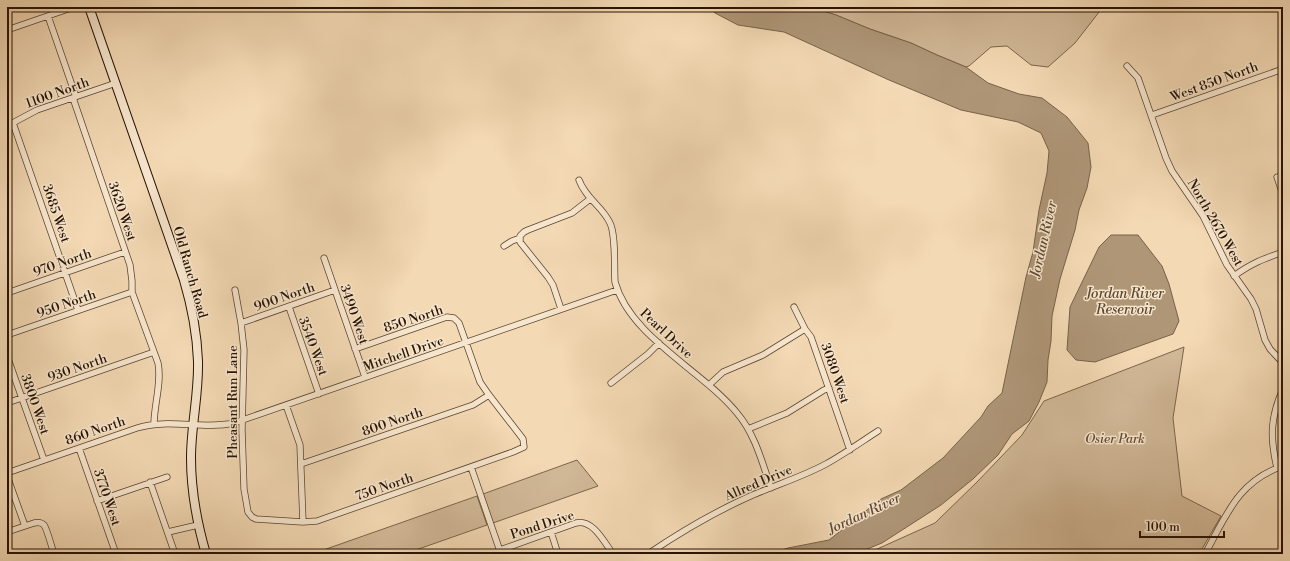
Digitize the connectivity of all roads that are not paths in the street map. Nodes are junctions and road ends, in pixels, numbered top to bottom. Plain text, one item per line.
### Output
1 (89, 7) edge
2 (71, 8) dead end
3 (48, 16) junction
4 (7, 30) edge
5 (1127, 66) dead end
6 (1283, 68) edge
7 (116, 83) junction
8 (74, 97) junction
9 (1152, 115) junction
10 (14, 123) junction
11 (7, 126) edge
12 (1277, 177) dead end
13 (579, 180) dead end
14 (1283, 195) edge
15 (590, 200) junction
16 (520, 238) junction
17 (504, 246) dead end
18 (125, 252) junction
19 (1283, 252) edge
20 (324, 258) dead end
21 (66, 272) junction
22 (1234, 276) junction
23 (235, 290) dead end
24 (335, 290) junction
25 (617, 290) junction
26 (132, 292) junction
27 (7, 293) edge
28 (288, 307) junction
29 (794, 307) dead end
30 (561, 309) junction
31 (78, 310) junction
32 (241, 323) junction
33 (805, 329) junction
34 (7, 335) edge
35 (466, 342) junction
36 (659, 343) junction
37 (356, 349) junction
38 (154, 352) junction
39 (7, 356) edge
40 (1283, 363) edge
41 (365, 378) junction
42 (611, 383) dead end
43 (709, 385) junction
44 (829, 388) junction
45 (1283, 390) edge
46 (319, 394) junction
47 (489, 395) junction
48 (22, 398) junction
49 (7, 403) edge
50 (286, 405) junction
51 (242, 420) junction
52 (154, 424) junction
53 (194, 425) junction
54 (748, 429) junction
55 (878, 431) dead end
56 (79, 448) junction
57 (850, 450) junction
58 (44, 460) junction
59 (301, 464) junction
60 (1283, 466) edge
61 (471, 467) junction
62 (1277, 468) junction
63 (7, 474) edge
64 (167, 477) dead end
65 (150, 482) junction
66 (771, 488) junction
67 (97, 500) junction
68 (250, 514) joint
69 (303, 522) junction
70 (198, 525) junction
71 (25, 526) junction
72 (7, 532) edge
73 (168, 532) junction
74 (551, 532) junction
75 (500, 552) edge
76 (54, 554) edge
77 (116, 554) edge
78 (175, 554) edge
79 (206, 554) edge
80 (489, 554) edge
81 (558, 554) edge
82 (613, 554) edge
83 (648, 554) edge
84 (1205, 554) edge

1 - 7 street, Old Ranch Road
2 - 3 street
3 - 4 street
3 - 8 street, 3620 West
5 - 9 street, North 2670 West
6 - 9 street, West 850 North
7 - 8 street, 1100 North
7 - 53 street, Old Ranch Road
8 - 10 street, 1100 North
8 - 18 street, 3620 West
9 - 22 street, North 2670 West
10 - 11 street, 1100 North
10 - 21 street, 3685 West
12 - 14 street
13 - 15 street, Pearl Drive
15 - 16 street
15 - 25 street, Pearl Drive
16 - 17 street
16 - 30 street
18 - 21 street, 970 North
18 - 26 street, 3620 West
19 - 22 street
20 - 24 street, 3490 West
21 - 27 street, 970 North
21 - 31 street, 3685 West
22 - 40 street, North 2670 West
23 - 32 street, Pheasant Run Lane
24 - 28 street, 900 North
24 - 37 street, 3490 West
25 - 30 street, Mitchell Drive
25 - 36 street, Pearl Drive
26 - 31 street, 950 North
26 - 38 street, 3620 West
28 - 32 street, 900 North
28 - 46 street, 3540 West
29 - 33 street, 3080 West
30 - 35 street, Mitchell Drive
31 - 34 street, 950 North
32 - 51 street, Pheasant Run Lane
33 - 43 street
33 - 44 street, 3080 West
35 - 37 street, 850 North
35 - 41 street, Mitchell Drive
35 - 47 street
36 - 42 street
36 - 43 street, Pearl Drive
37 - 41 street, 3490 West
38 - 48 street, 930 North
38 - 52 street, 3620 West
39 - 48 street, 3800 West
41 - 46 street, Mitchell Drive
43 - 54 street, Pearl Drive
44 - 54 street
44 - 57 street, 3080 West
45 - 62 street
46 - 50 street, Mitchell Drive
47 - 59 street, 800 North
47 - 61 street, 750 North
48 - 49 street, 930 North
48 - 58 street, 3800 West
50 - 51 street, Mitchell Drive
50 - 59 street
51 - 53 street, Mitchell Drive
51 - 68 street, Pheasant Run Lane
52 - 53 street, 860 North
52 - 56 street, 860 North
53 - 70 street, Old Ranch Road
54 - 66 street, Pearl Drive
55 - 57 street, Allred Drive
56 - 58 street, 860 North
56 - 67 street, 3770 West
57 - 66 street, Allred Drive
58 - 63 street, 860 North
59 - 69 street
60 - 62 street
61 - 69 street, 750 North
61 - 75 street
62 - 84 street
63 - 71 street
64 - 65 street
65 - 67 street
65 - 73 street
66 - 83 street, Allred Drive
67 - 77 street, 3770 West
68 - 69 street, 750 North
70 - 73 street
70 - 79 street, Old Ranch Road
71 - 72 street
71 - 76 street
73 - 78 street
74 - 75 street, Pond Drive
74 - 81 street
74 - 82 street, Pond Drive
75 - 80 street, Pond Drive

